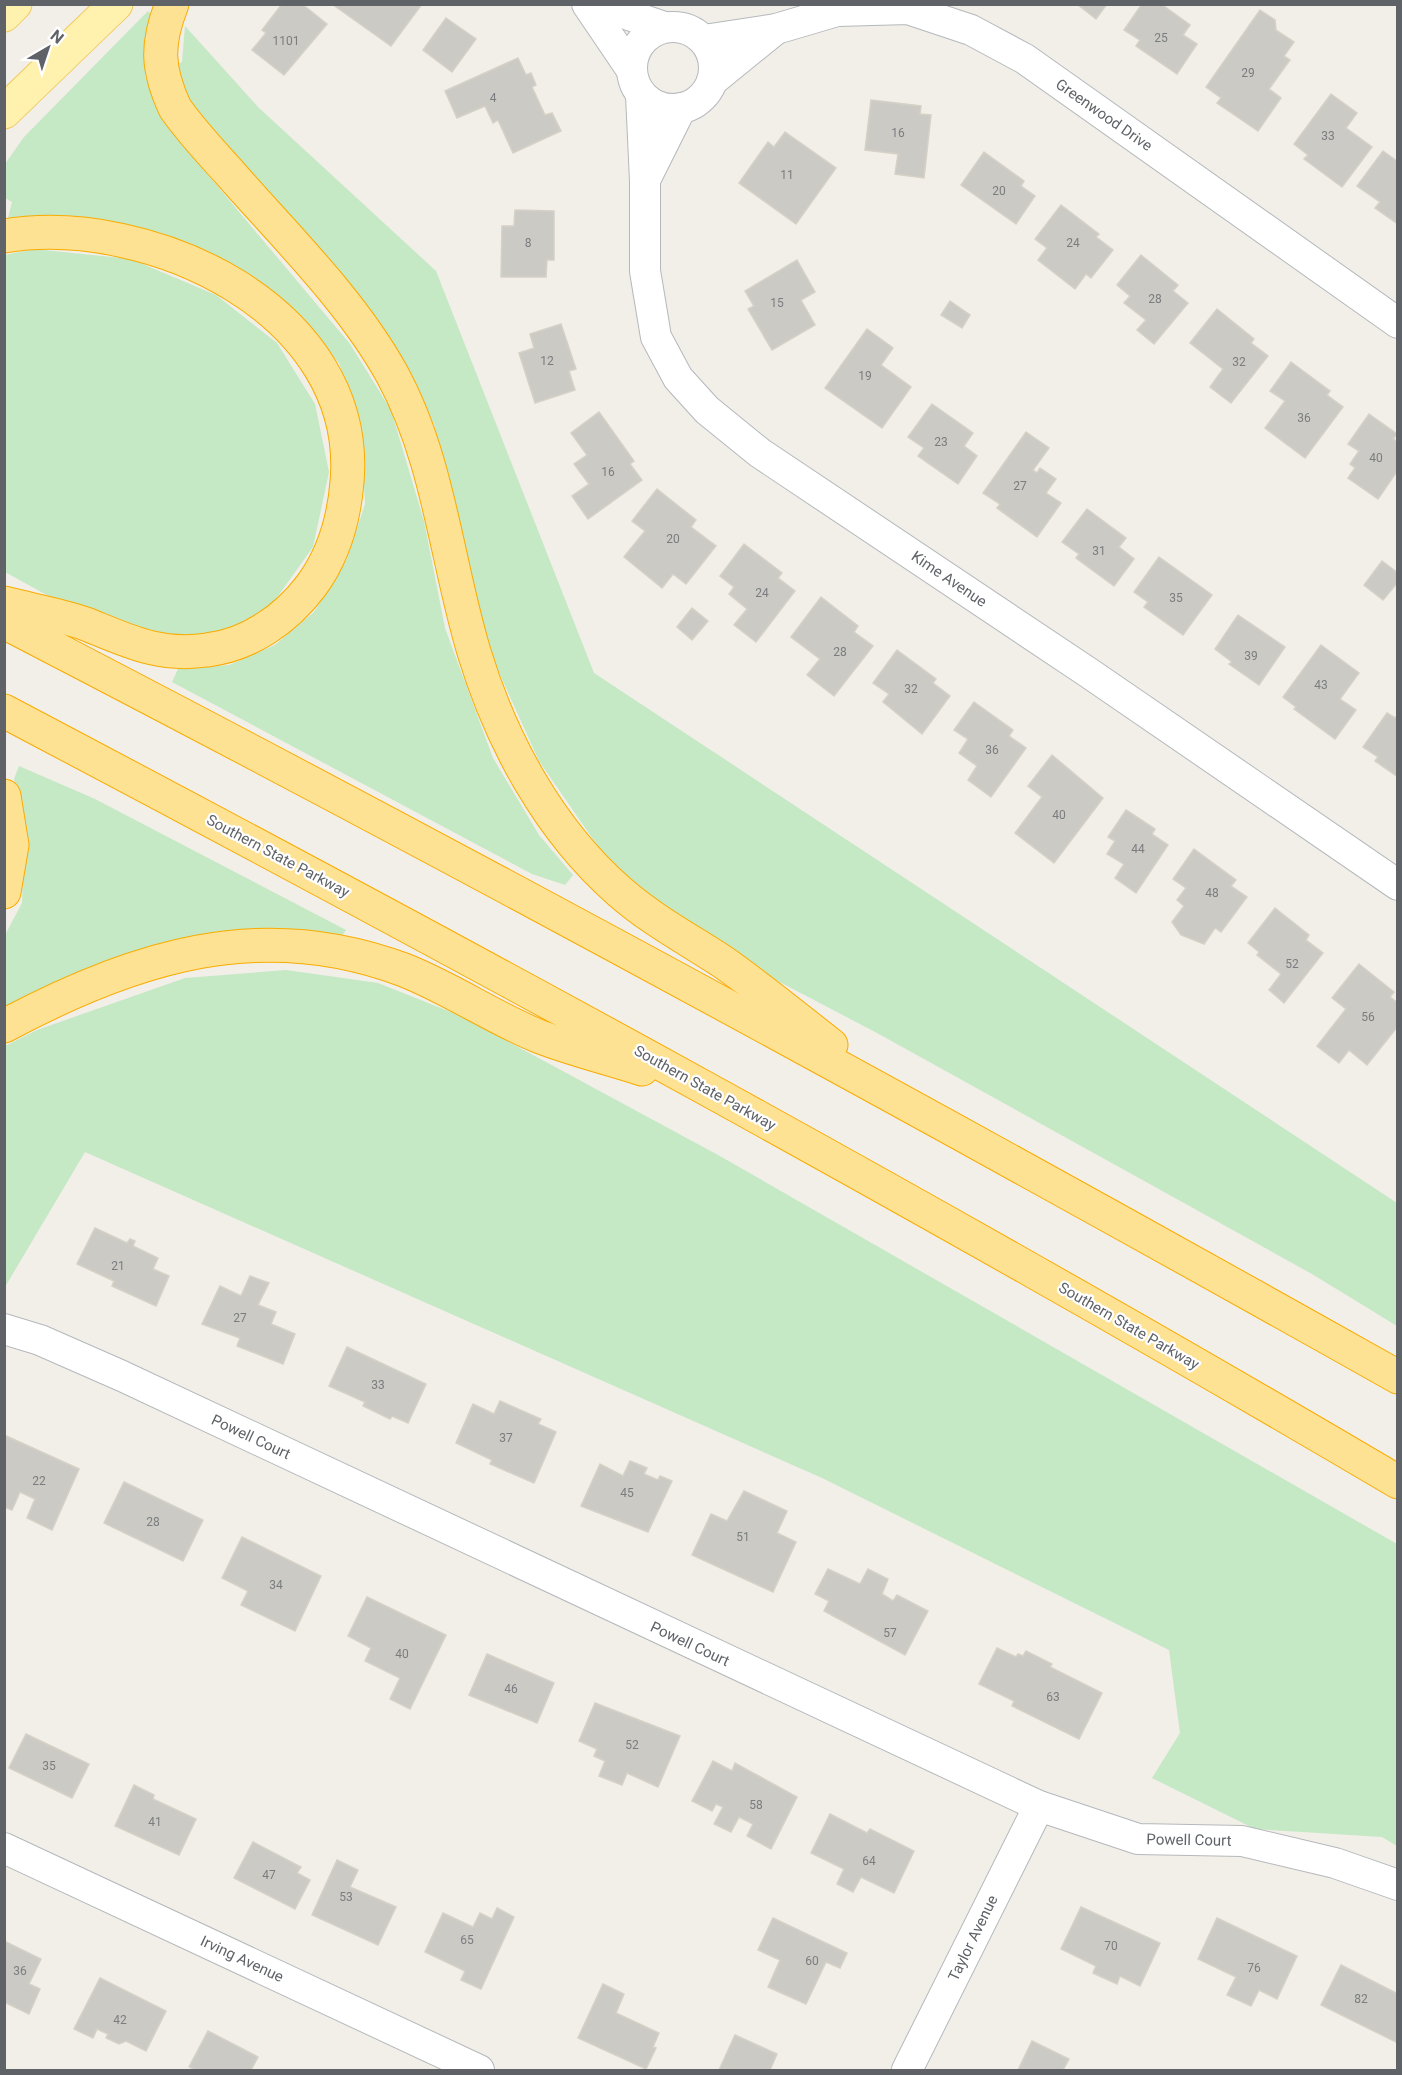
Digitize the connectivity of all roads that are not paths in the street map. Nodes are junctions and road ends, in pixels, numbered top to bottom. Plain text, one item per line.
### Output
1 (15, 4) edge
2 (116, 4) edge
3 (172, 4) edge
4 (587, 4) edge
5 (597, 4) edge
6 (4, 15) edge
7 (664, 27) junction
8 (776, 29) junction
9 (704, 40) junction
10 (712, 81) junction
11 (636, 82) junction
12 (681, 108) junction
13 (4, 112) edge
14 (645, 181) junction
15 (4, 236) edge
16 (1398, 323) edge
17 (4, 603) edge
18 (4, 622) edge
19 (4, 711) edge
20 (4, 796) edge
21 (1398, 885) edge
22 (4, 892) edge
23 (4, 1026) edge
24 (714, 1093) junction
25 (913, 1107) junction
26 (4, 1329) edge
27 (1398, 1377) edge
28 (1398, 1482) edge
29 (1039, 1806) junction
30 (4, 1848) edge
31 (1398, 1885) edge
32 (479, 2070) edge
33 (907, 2070) edge

1 - 6 main road
2 - 13 main road
3 - 25 highway
4 - 11 street
5 - 7 street
7 - 9 street
7 - 11 street
8 - 9 street, Greenwood Drive
8 - 10 street, Greenwood Drive
8 - 16 street, Greenwood Drive
9 - 10 street
10 - 12 street
11 - 12 street
11 - 14 street, Kime Avenue
12 - 14 street, Kime Avenue
14 - 21 street, Kime Avenue
15 - 17 highway
18 - 25 highway
19 - 24 highway, Southern State Parkway
20 - 22 highway
23 - 24 highway
24 - 28 highway, Southern State Parkway
25 - 27 highway
26 - 29 street, Powell Court
29 - 31 street, Powell Court
29 - 33 street, Taylor Avenue
30 - 32 street, Irving Avenue

